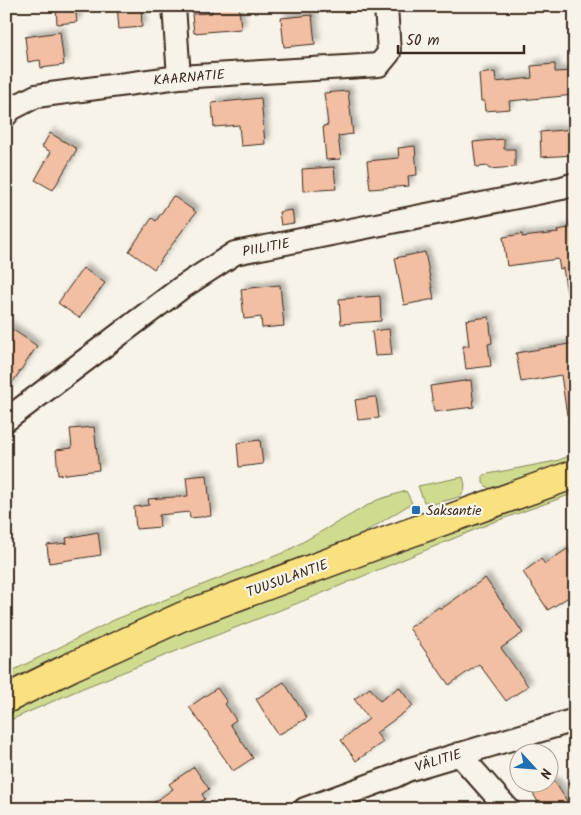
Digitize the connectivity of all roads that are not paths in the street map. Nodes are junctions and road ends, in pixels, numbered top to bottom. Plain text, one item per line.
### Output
1 (174, 6) edge
2 (386, 6) edge
3 (179, 77) junction
4 (6, 115) edge
5 (575, 184) edge
6 (6, 420) edge
7 (575, 474) edge
8 (6, 699) edge
9 (575, 720) edge
10 (459, 754) junction
11 (305, 809) edge
12 (508, 809) edge

1 - 3 street
2 - 3 street, KAARNATIE
3 - 4 street, KAARNATIE
5 - 6 street, PIILITIE
7 - 8 main road, TUUSULANTIE
9 - 10 street, VÄLITIE
10 - 11 street, VÄLITIE
10 - 12 street

